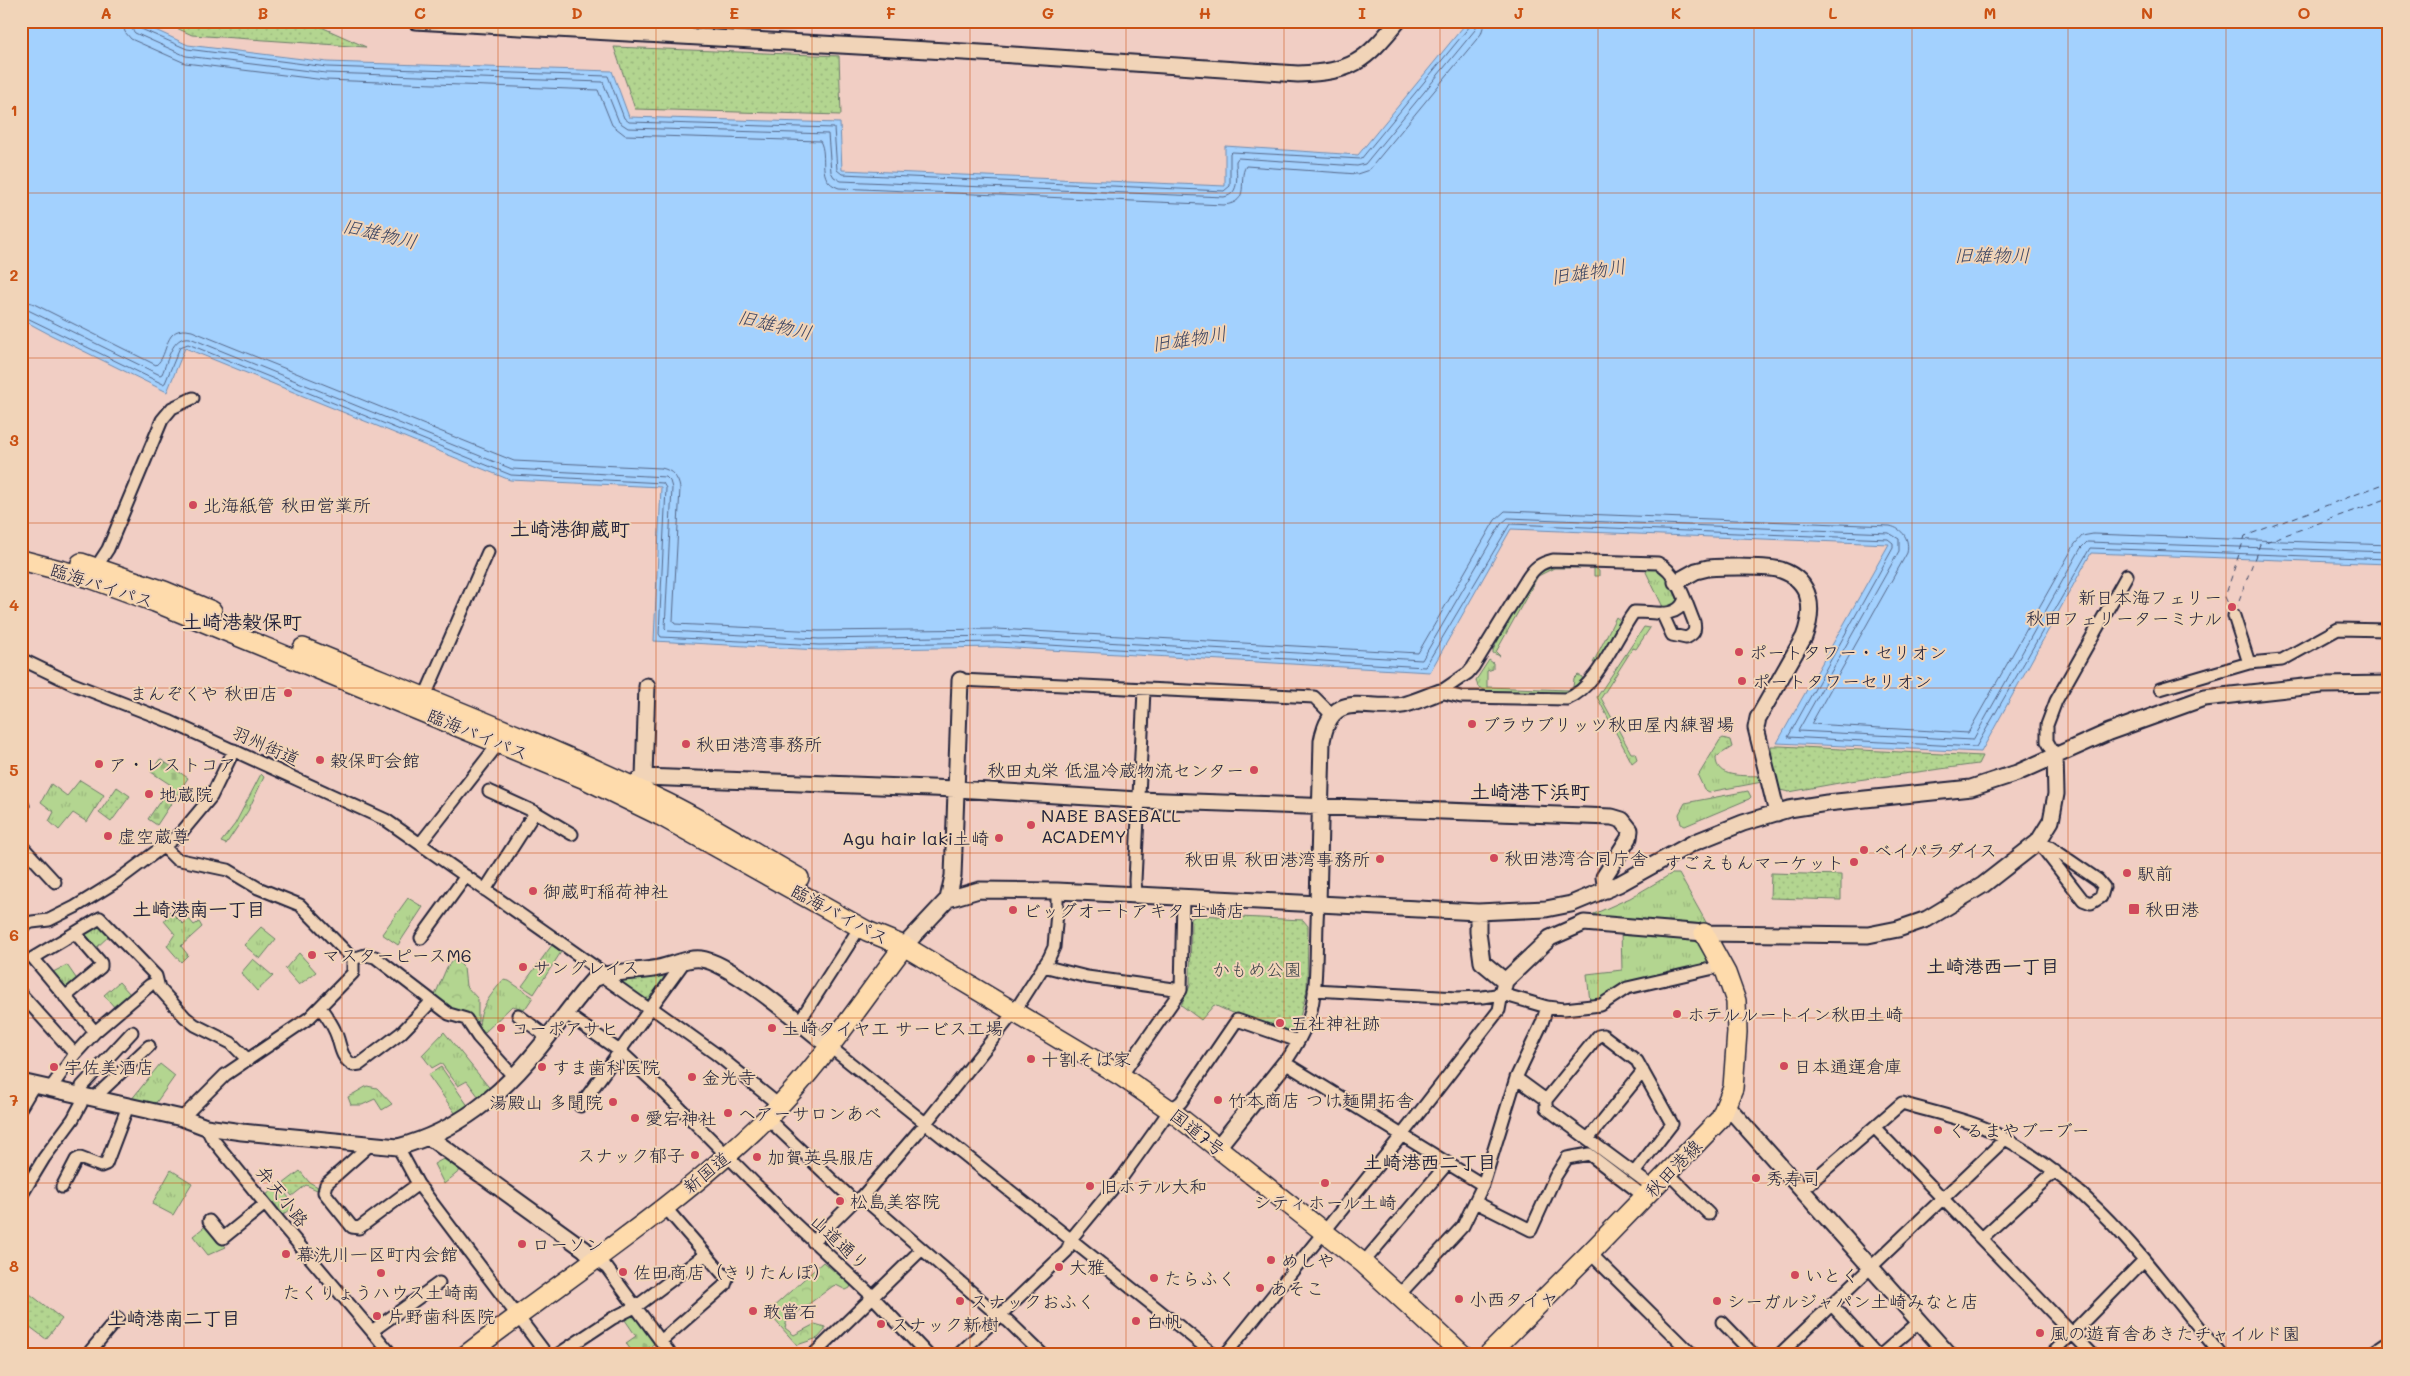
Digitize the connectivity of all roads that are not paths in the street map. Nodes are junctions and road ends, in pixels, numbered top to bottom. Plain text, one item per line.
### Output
1 (415, 21) edge
2 (1398, 21) edge
3 (193, 398) dead end
4 (21, 548) edge
5 (488, 552) dead end
6 (21, 560) edge
7 (93, 572) junction
8 (2127, 575) dead end
9 (1676, 582) junction
10 (1684, 601) junction
11 (1662, 613) junction
12 (2234, 616) dead end
13 (2389, 630) edge
14 (21, 659) edge
15 (2249, 664) junction
16 (960, 680) joint
17 (2389, 684) edge
18 (648, 686) dead end
19 (2160, 689) dead end
20 (1144, 690) junction
21 (1440, 692) junction
22 (426, 696) junction
23 (1331, 714) junction
24 (499, 743) junction
25 (234, 750) junction
26 (2055, 755) junction
27 (629, 785) junction
28 (956, 789) junction
29 (489, 791) dead end
30 (1138, 800) junction
31 (1319, 806) junction
32 (535, 812) junction
33 (1777, 813) junction
34 (572, 834) dead end
35 (2038, 842) junction
36 (420, 844) junction
37 (21, 845) edge
38 (163, 846) junction
39 (466, 876) junction
40 (55, 882) dead end
41 (485, 890) junction
42 (1606, 890) junction
43 (1057, 891) junction
44 (1136, 894) junction
45 (948, 898) junction
46 (1184, 898) junction
47 (1318, 904) junction
48 (1478, 912) junction
49 (21, 926) edge
50 (860, 927) junction
51 (1704, 933) junction
52 (76, 934) junction
53 (421, 938) dead end
54 (904, 946) junction
55 (353, 959) junction
56 (684, 962) junction
57 (1043, 966) junction
58 (1723, 966) junction
59 (604, 975) junction
60 (157, 982) junction
61 (1504, 987) junction
62 (1181, 990) junction
63 (1314, 990) junction
64 (21, 994) edge
65 (65, 997) junction
66 (432, 1001) junction
67 (320, 1006) junction
68 (1546, 1007) junction
69 (651, 1009) junction
70 (1015, 1011) junction
71 (565, 1013) junction
72 (518, 1015) dead end
73 (799, 1022) junction
74 (95, 1032) junction
75 (132, 1032) dead end
76 (547, 1037) junction
77 (1298, 1041) junction
78 (149, 1046) dead end
79 (829, 1046) junction
80 (620, 1052) junction
81 (75, 1054) junction
82 (248, 1060) junction
83 (1285, 1063) junction
84 (1643, 1071) junction
85 (1121, 1076) junction
86 (514, 1077) junction
87 (1516, 1078) junction
88 (28, 1084) edge
89 (50, 1089) junction
90 (88, 1096) junction
91 (1546, 1100) junction
92 (128, 1106) junction
93 (580, 1106) dead end
94 (1726, 1106) junction
95 (21, 1107) edge
96 (1170, 1110) junction
97 (773, 1111) junction
98 (182, 1118) junction
99 (925, 1124) junction
100 (206, 1127) junction
101 (1875, 1128) junction
102 (1402, 1135) junction
103 (429, 1137) junction
104 (1588, 1139) junction
105 (2004, 1140) junction
106 (372, 1144) junction
107 (398, 1147) junction
108 (1218, 1147) junction
109 (728, 1155) junction
110 (1447, 1164) junction
111 (2055, 1171) junction
112 (1634, 1173) junction
113 (1668, 1173) junction
114 (418, 1184) junction
115 (1483, 1185) junction
116 (62, 1187) dead end
117 (1803, 1189) junction
118 (1650, 1192) junction
119 (21, 1196) edge
120 (1943, 1197) junction
121 (858, 1199) junction
122 (1475, 1202) junction
123 (265, 1204) junction
124 (664, 1206) junction
125 (1709, 1214) dead end
126 (209, 1221) dead end
127 (1324, 1231) junction
128 (1982, 1238) junction
129 (1071, 1239) junction
130 (813, 1242) junction
131 (922, 1249) junction
132 (1590, 1253) junction
133 (706, 1254) junction
134 (596, 1260) junction
135 (2144, 1260) junction
136 (1364, 1263) junction
137 (1870, 1266) junction
138 (439, 1283) dead end
139 (1399, 1295) junction
140 (872, 1296) junction
141 (1831, 1304) junction
142 (637, 1306) junction
143 (518, 1316) junction
144 (999, 1316) junction
145 (118, 1318) dead end
146 (1722, 1322) dead end
147 (1919, 1322) junction
148 (372, 1331) junction
149 (2073, 1333) junction
150 (661, 1341) junction
151 (2389, 1342) edge
152 (470, 1354) edge
153 (87, 1355) edge
154 (392, 1355) edge
155 (547, 1355) edge
156 (558, 1355) edge
157 (672, 1355) edge
158 (813, 1355) edge
159 (928, 1355) edge
160 (958, 1355) edge
161 (1043, 1355) edge
162 (1215, 1355) edge
163 (1225, 1355) edge
164 (1464, 1355) edge
165 (1488, 1355) edge
166 (1693, 1355) edge
167 (1754, 1355) edge
168 (1779, 1355) edge
169 (1876, 1355) edge
170 (1881, 1355) edge
171 (1949, 1355) edge
172 (2051, 1355) edge
173 (2093, 1355) edge
174 (2221, 1355) edge
175 (2370, 1355) edge

1 - 2 street
3 - 7 street
4 - 7 main road, 臨海バイパス
5 - 22 street
6 - 7 main road, 臨海バイパス
7 - 22 main road, 臨海バイパス
7 - 24 main road, 臨海バイパス
8 - 26 street
9 - 10 street
9 - 21 street
9 - 33 street
10 - 11 street
10 - 11 street
11 - 21 street
12 - 15 street
13 - 15 street
14 - 25 street, 羽州街道
15 - 19 street
16 - 20 street
16 - 28 street
17 - 26 street
18 - 27 street
20 - 23 street
20 - 30 street
21 - 23 street
22 - 27 main road, 臨海バイパス
23 - 31 street
24 - 27 main road, 臨海バイパス
24 - 36 street
25 - 36 street, 羽州街道
25 - 38 street
26 - 33 street
26 - 35 street
27 - 28 street
27 - 50 main road, 臨海バイパス
27 - 54 main road, 臨海バイパス
28 - 30 street
28 - 45 street
29 - 32 street
30 - 31 street
30 - 44 street
31 - 42 street
31 - 47 street
32 - 34 street
32 - 41 street
33 - 42 street
35 - 35 street
35 - 51 street
36 - 39 street, 羽州街道
37 - 40 street
38 - 49 street
38 - 55 street
39 - 41 street, 羽州街道
39 - 53 street
41 - 59 street, 羽州街道
42 - 48 street
43 - 44 street
43 - 45 street
43 - 57 street
44 - 46 street
45 - 54 street
46 - 47 street
46 - 62 street
47 - 48 street
47 - 63 street
48 - 61 street
50 - 54 main road, 臨海バイパス
50 - 73 street
51 - 58 main road, 秋田港線
51 - 61 street
52 - 60 street
52 - 65 street
52 - 65 street
54 - 70 main road, 国道7号
54 - 79 main road, 新国道
55 - 66 street
55 - 67 street
56 - 59 street
56 - 69 street
56 - 73 street
57 - 62 street
57 - 70 street
58 - 68 street
58 - 94 main road, 秋田港線
59 - 69 street, 羽州街道
59 - 71 street
60 - 74 street
60 - 82 street
61 - 63 street
61 - 68 street
61 - 102 street
62 - 85 street
63 - 77 street
64 - 81 street
65 - 74 street
66 - 67 street
66 - 86 street
67 - 82 street
68 - 87 street
69 - 80 street
69 - 97 street, 羽州街道
70 - 85 main road, 国道7号
70 - 99 street
71 - 76 street
71 - 80 street, 山道通り
72 - 76 street
73 - 79 street
74 - 81 street
75 - 90 street
76 - 86 street
77 - 83 street
77 - 96 street
78 - 90 street
79 - 97 main road, 新国道
79 - 99 street
80 - 93 street
80 - 109 street, 山道通り
81 - 89 street
82 - 98 street
83 - 102 street
83 - 108 street
84 - 91 street
84 - 104 street
84 - 112 street
85 - 96 main road, 国道7号
86 - 103 street
87 - 91 street
87 - 115 street
88 - 89 street
88 - 95 street
89 - 90 street
90 - 92 street
90 - 119 street
91 - 104 street
92 - 98 street
92 - 116 street
94 - 113 main road, 秋田港線
94 - 117 street
96 - 108 main road, 国道7号
96 - 129 street
97 - 109 main road, 新国道
97 - 121 street, 羽州街道
98 - 100 street
99 - 121 street
99 - 129 street
100 - 106 street
100 - 123 street, 弁天小路
101 - 105 street
101 - 117 street
101 - 120 street
102 - 110 street
102 - 127 street
103 - 107 street
103 - 134 street
104 - 112 street
105 - 111 street
105 - 120 street
106 - 107 street
106 - 114 street
107 - 114 street
108 - 127 main road, 国道7号
109 - 124 main road, 新国道
109 - 130 street, 山道通り
110 - 115 street
110 - 136 street
111 - 128 street
111 - 135 street
112 - 118 street
113 - 118 main road, 秋田港線
113 - 125 street
114 - 143 street
115 - 122 street
117 - 137 street
118 - 122 street
118 - 132 main road, 秋田港線
120 - 128 street
120 - 137 street
121 - 130 street
121 - 131 street, 羽州街道
122 - 139 street
123 - 126 street
123 - 148 street, 弁天小路
124 - 133 street
124 - 134 main road, 新国道
127 - 136 main road, 国道7号
127 - 163 street
128 - 149 street
129 - 144 street
129 - 162 street
130 - 140 street, 山道通り
131 - 140 street
131 - 144 street, 羽州街道
132 - 165 main road, 秋田港線
132 - 166 street
133 - 142 street
133 - 150 street
134 - 142 street
134 - 143 main road, 新国道
135 - 149 street
135 - 174 street
136 - 139 main road, 国道7号
137 - 141 street
137 - 147 street
138 - 148 street
139 - 164 main road, 国道7号
140 - 158 street
140 - 159 street, 山道通り
141 - 168 street
141 - 169 street
142 - 150 street
142 - 156 street
143 - 152 main road, 新国道
143 - 155 street
144 - 160 street
144 - 161 street, 羽州街道
145 - 153 street
146 - 167 street
147 - 170 street
147 - 171 street
148 - 154 street, 弁天小路
149 - 172 street
149 - 173 street
150 - 157 street
151 - 175 street

